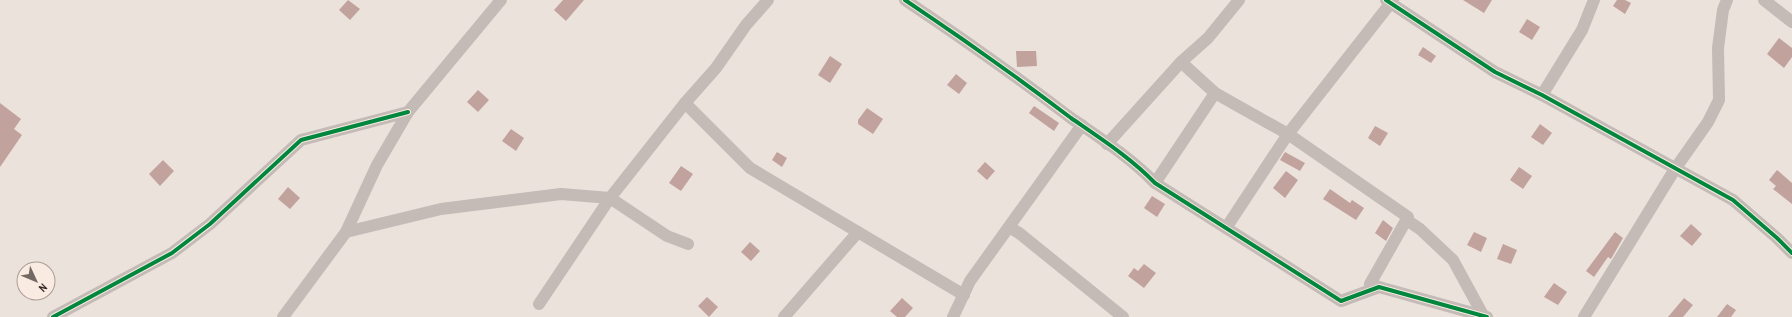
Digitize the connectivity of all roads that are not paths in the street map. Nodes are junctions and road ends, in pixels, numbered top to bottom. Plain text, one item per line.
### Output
1 (501, 0) edge
2 (768, 0) edge
3 (906, 0) edge
4 (1240, 0) edge
5 (1594, 0) edge
6 (1727, 0) edge
7 (1764, 0) edge
8 (1390, 1) edge
9 (1792, 22) edge
10 (1181, 62) junction
11 (1215, 93) junction
12 (1542, 95) junction
13 (685, 103) junction
14 (408, 112) junction
15 (1082, 126) junction
16 (1288, 134) junction
17 (1107, 144) junction
18 (1675, 169) junction
19 (1155, 183) junction
20 (610, 198) junction
21 (1408, 221) junction
22 (1009, 227) junction
23 (1226, 228) junction
24 (346, 232) junction
25 (858, 232) junction
26 (688, 244) dead end
27 (1792, 253) edge
28 (1379, 287) junction
29 (964, 295) junction
30 (539, 304) dead end
31 (1485, 316) edge
32 (53, 317) edge
33 (283, 317) edge
34 (784, 317) edge
35 (953, 317) edge
36 (1123, 317) edge
37 (1584, 317) edge

1 - 14 street
2 - 13 street
3 - 15 street
4 - 10 street
5 - 12 street
6 - 18 street
7 - 9 street
8 - 12 street
8 - 16 street
10 - 11 street
10 - 17 street
11 - 16 street
11 - 19 street
12 - 18 street
13 - 20 street
13 - 25 street
14 - 24 street
14 - 32 street
15 - 17 street
15 - 22 street
16 - 21 street
16 - 23 street
17 - 19 street
18 - 27 street
18 - 37 street
19 - 23 street
20 - 24 street
20 - 26 street
20 - 30 street
21 - 28 street
21 - 31 street
22 - 29 street
22 - 36 street
23 - 28 street
24 - 33 street
25 - 29 street
25 - 34 street
28 - 31 street
29 - 35 street

